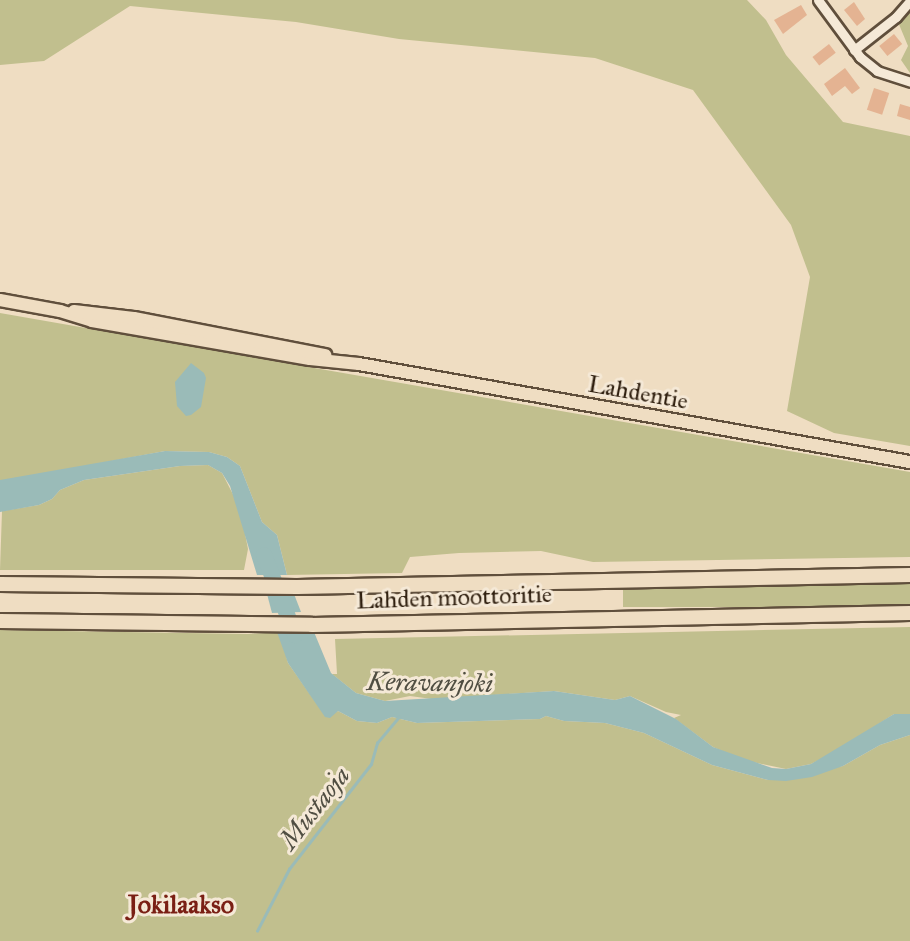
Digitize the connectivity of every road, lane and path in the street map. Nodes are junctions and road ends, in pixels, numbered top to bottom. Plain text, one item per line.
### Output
1 (818, 0) edge
2 (910, 1) edge
3 (854, 50) junction
4 (910, 82) edge
5 (0, 300) edge
6 (910, 462) edge
7 (910, 575) edge
8 (0, 584) edge
9 (910, 613) edge
10 (0, 621) edge

1 - 3 street
2 - 3 street
3 - 4 street
5 - 6 main road, Lahdentie
7 - 8 highway, Lahden moottoritie
9 - 10 highway, Lahden moottoritie

